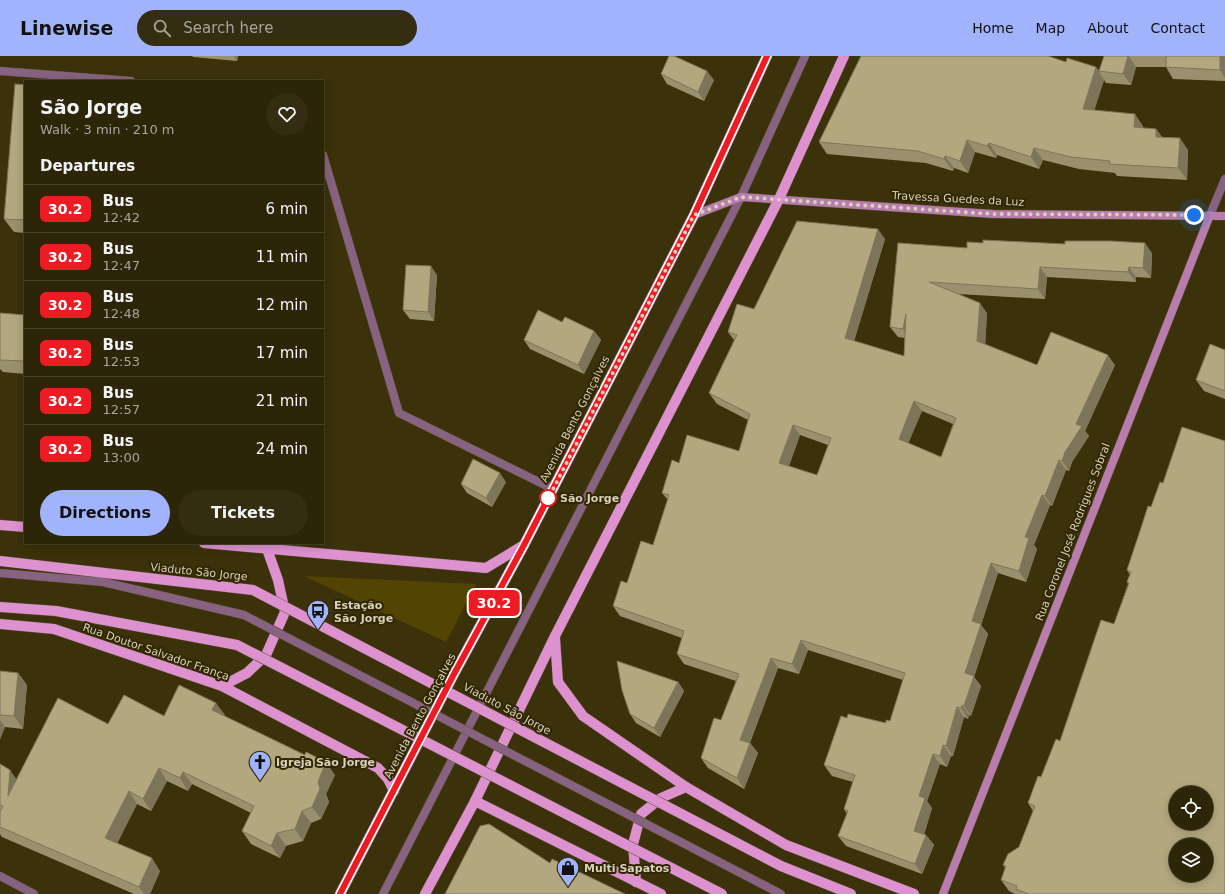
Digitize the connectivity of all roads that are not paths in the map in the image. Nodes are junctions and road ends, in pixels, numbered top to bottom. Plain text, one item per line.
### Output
1 (767, 56) edge
2 (805, 56) edge
3 (844, 56) edge
4 (0, 71) edge
5 (118, 80) edge
6 (324, 158) edge
7 (1225, 179) edge
8 (741, 197) junction
9 (779, 199) junction
10 (694, 215) junction
11 (1210, 215) junction
12 (1225, 216) edge
13 (553, 489) junction
14 (0, 525) edge
15 (24, 527) edge
16 (217, 544) edge
17 (524, 545) junction
18 (267, 548) junction
19 (0, 561) edge
20 (0, 573) edge
21 (0, 606) edge
22 (0, 624) edge
23 (555, 636) junction
24 (222, 686) junction
25 (686, 787) junction
26 (394, 791) junction
27 (475, 801) junction
28 (0, 876) edge
29 (636, 882) junction
30 (34, 894) edge
31 (340, 894) edge
32 (383, 894) edge
33 (425, 894) edge
34 (661, 894) edge
35 (722, 894) edge
36 (780, 894) edge
37 (851, 894) edge
38 (914, 894) edge
39 (943, 894) edge

1 - 10 main road, Avenida Bento Gonçalves
2 - 8 street
3 - 9 main road
4 - 5 street
6 - 13 street
7 - 11 street, Rua Coronel José Rodrigues Sobral
8 - 9 street, Travessa Guedes da Luz
8 - 10 street, Travessa Guedes da Luz
8 - 32 street
9 - 11 street, Travessa Guedes da Luz
9 - 23 main road
10 - 13 main road, Avenida Bento Gonçalves
11 - 12 street, Travessa Guedes da Luz
11 - 39 street, Rua Coronel José Rodrigues Sobral
13 - 17 main road, Avenida Bento Gonçalves
14 - 15 main road
16 - 18 main road
17 - 18 main road
17 - 26 main road, Avenida Bento Gonçalves
18 - 24 main road
19 - 37 main road, Viaduto São Jorge, bridge
20 - 36 street, bridge
21 - 35 main road, bridge
22 - 24 main road, Rua Doutor Salvador França
23 - 25 main road
23 - 27 main road
24 - 26 main road, Rua Doutor Salvador França
25 - 29 main road
25 - 38 main road
26 - 31 main road, Avenida Bento Gonçalves
27 - 29 main road
27 - 33 main road
28 - 30 street
29 - 34 main road

